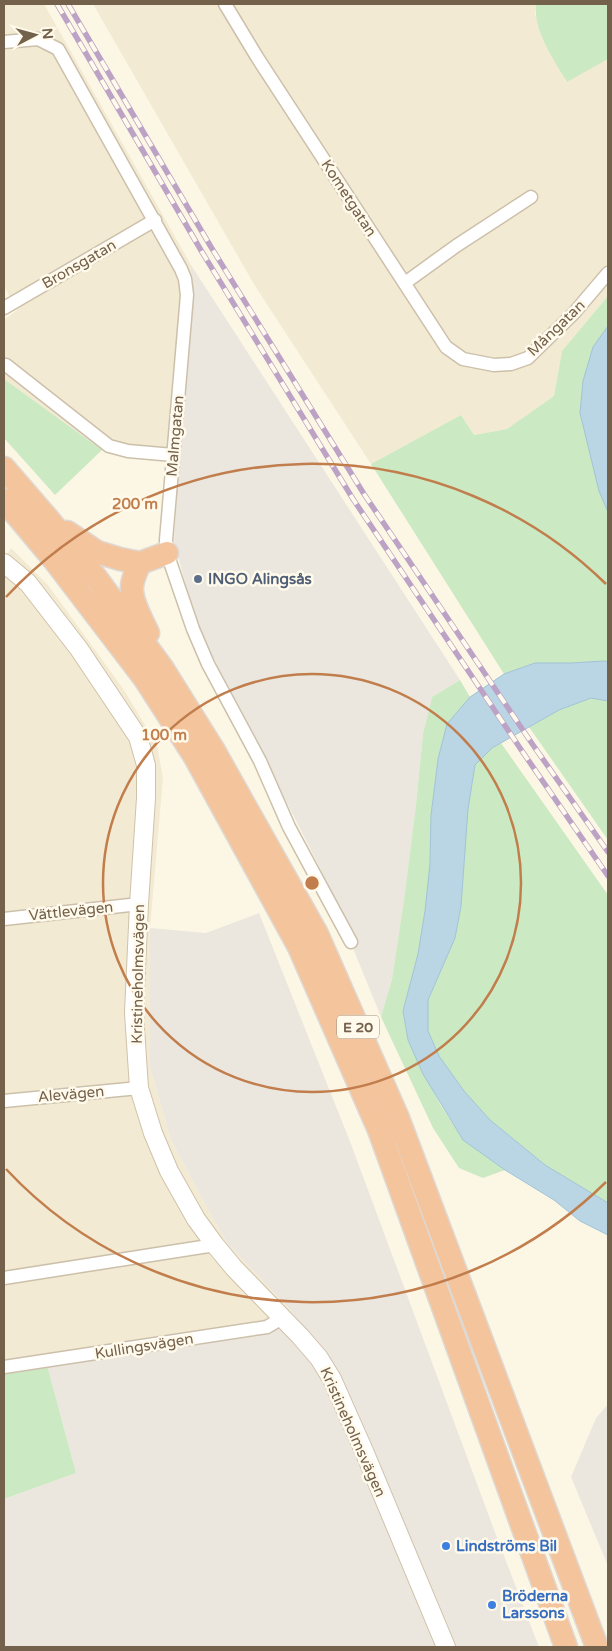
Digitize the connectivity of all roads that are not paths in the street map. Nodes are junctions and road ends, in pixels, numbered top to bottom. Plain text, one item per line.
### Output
1 (225, 4) edge
2 (4, 42) edge
3 (531, 197) dead end
4 (155, 220) junction
5 (608, 273) edge
6 (409, 280) dead end
7 (4, 306) edge
8 (6, 365) dead end
9 (494, 365) joint
10 (173, 455) junction
11 (4, 468) edge
12 (4, 500) edge
13 (49, 520) junction
14 (167, 553) junction
15 (4, 562) edge
16 (140, 563) junction
17 (163, 669) junction
18 (139, 904) junction
19 (4, 919) edge
20 (351, 942) dead end
21 (139, 1088) junction
22 (4, 1101) edge
23 (215, 1245) junction
24 (4, 1278) edge
25 (282, 1318) junction
26 (4, 1367) edge
27 (446, 1647) edge
28 (566, 1647) edge
29 (597, 1647) edge

1 - 9 street, Kometgatan
2 - 4 street, Malmgatan
3 - 6 street
4 - 7 street, Bronsgatan
4 - 10 street, Malmgatan
5 - 9 street, Mångatan
8 - 10 street
10 - 14 street, Malmgatan
11 - 13 highway, E 20
12 - 28 highway, E 20
13 - 16 highway
13 - 17 highway, E 20
14 - 16 highway
14 - 20 street, Malmgatan
15 - 18 street, Kristineholmsvägen
16 - 17 highway
17 - 29 highway, E 20
18 - 19 street, Vättlevägen
18 - 21 street, Kristineholmsvägen
21 - 22 street, Alevägen
21 - 23 street, Kristineholmsvägen
23 - 24 street
23 - 25 street, Kristineholmsvägen
25 - 26 street, Kullingsvägen
25 - 27 street, Kristineholmsvägen

